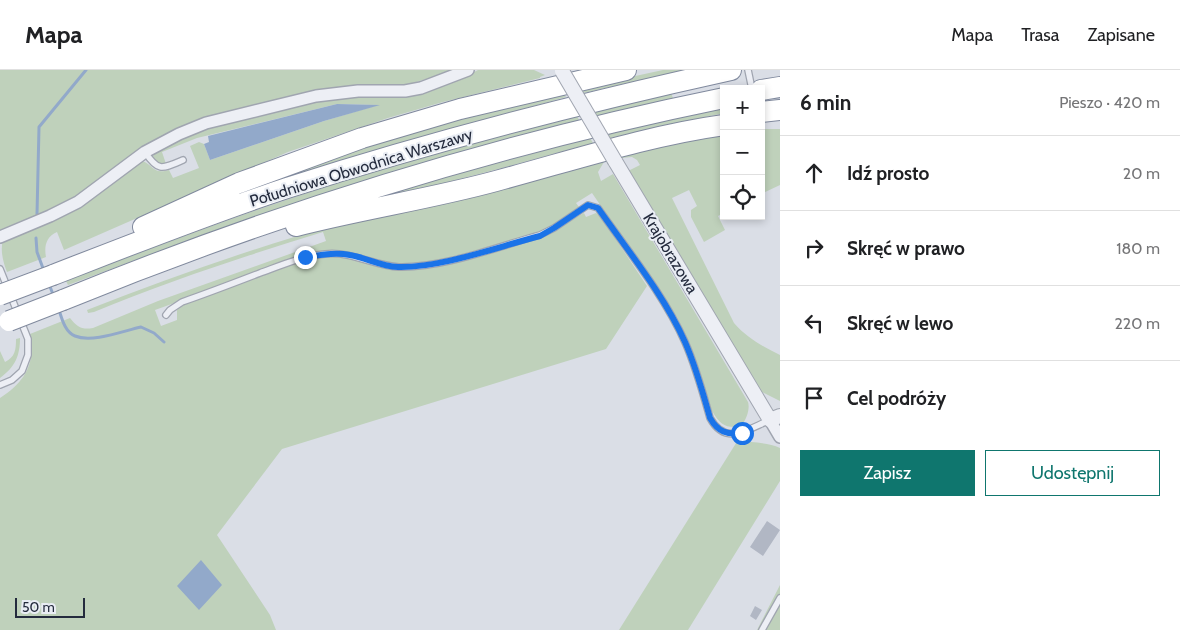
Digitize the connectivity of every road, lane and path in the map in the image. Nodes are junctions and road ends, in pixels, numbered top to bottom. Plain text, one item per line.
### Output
1 (468, 70) edge
2 (562, 70) edge
3 (626, 70) edge
4 (731, 70) edge
5 (748, 70) edge
6 (751, 85) edge
7 (780, 87) edge
8 (765, 89) edge
9 (720, 99) edge
10 (780, 110) edge
11 (765, 112) edge
12 (720, 119) edge
13 (765, 120) edge
14 (780, 120) edge
15 (720, 125) edge
16 (636, 143) junction
17 (145, 152) junction
18 (183, 160) dead end
19 (0, 237) edge
20 (147, 266) junction
21 (72, 267) junction
22 (0, 269) edge
23 (0, 295) edge
24 (166, 315) dead end
25 (4, 322) edge
26 (0, 385) edge
27 (775, 418) edge
28 (780, 437) edge
29 (780, 598) edge
30 (762, 630) edge

1 - 17 street
2 - 27 street, Krajobrazowa, bridge
3 - 21 highway
4 - 21 highway, Południowa Obwodnica Warszawy
5 - 6 lane
7 - 8 highway
9 - 20 highway, Południowa Obwodnica Warszawy
10 - 11 highway
12 - 16 highway
13 - 14 highway
15 - 16 highway
16 - 20 highway
17 - 18 lane
17 - 19 street
20 - 25 highway, Południowa Obwodnica Warszawy, bridge
21 - 23 highway, Południowa Obwodnica Warszawy, bridge
22 - 26 lane
24 - 27 lane
27 - 28 street, Krajobrazowa
29 - 30 lane

